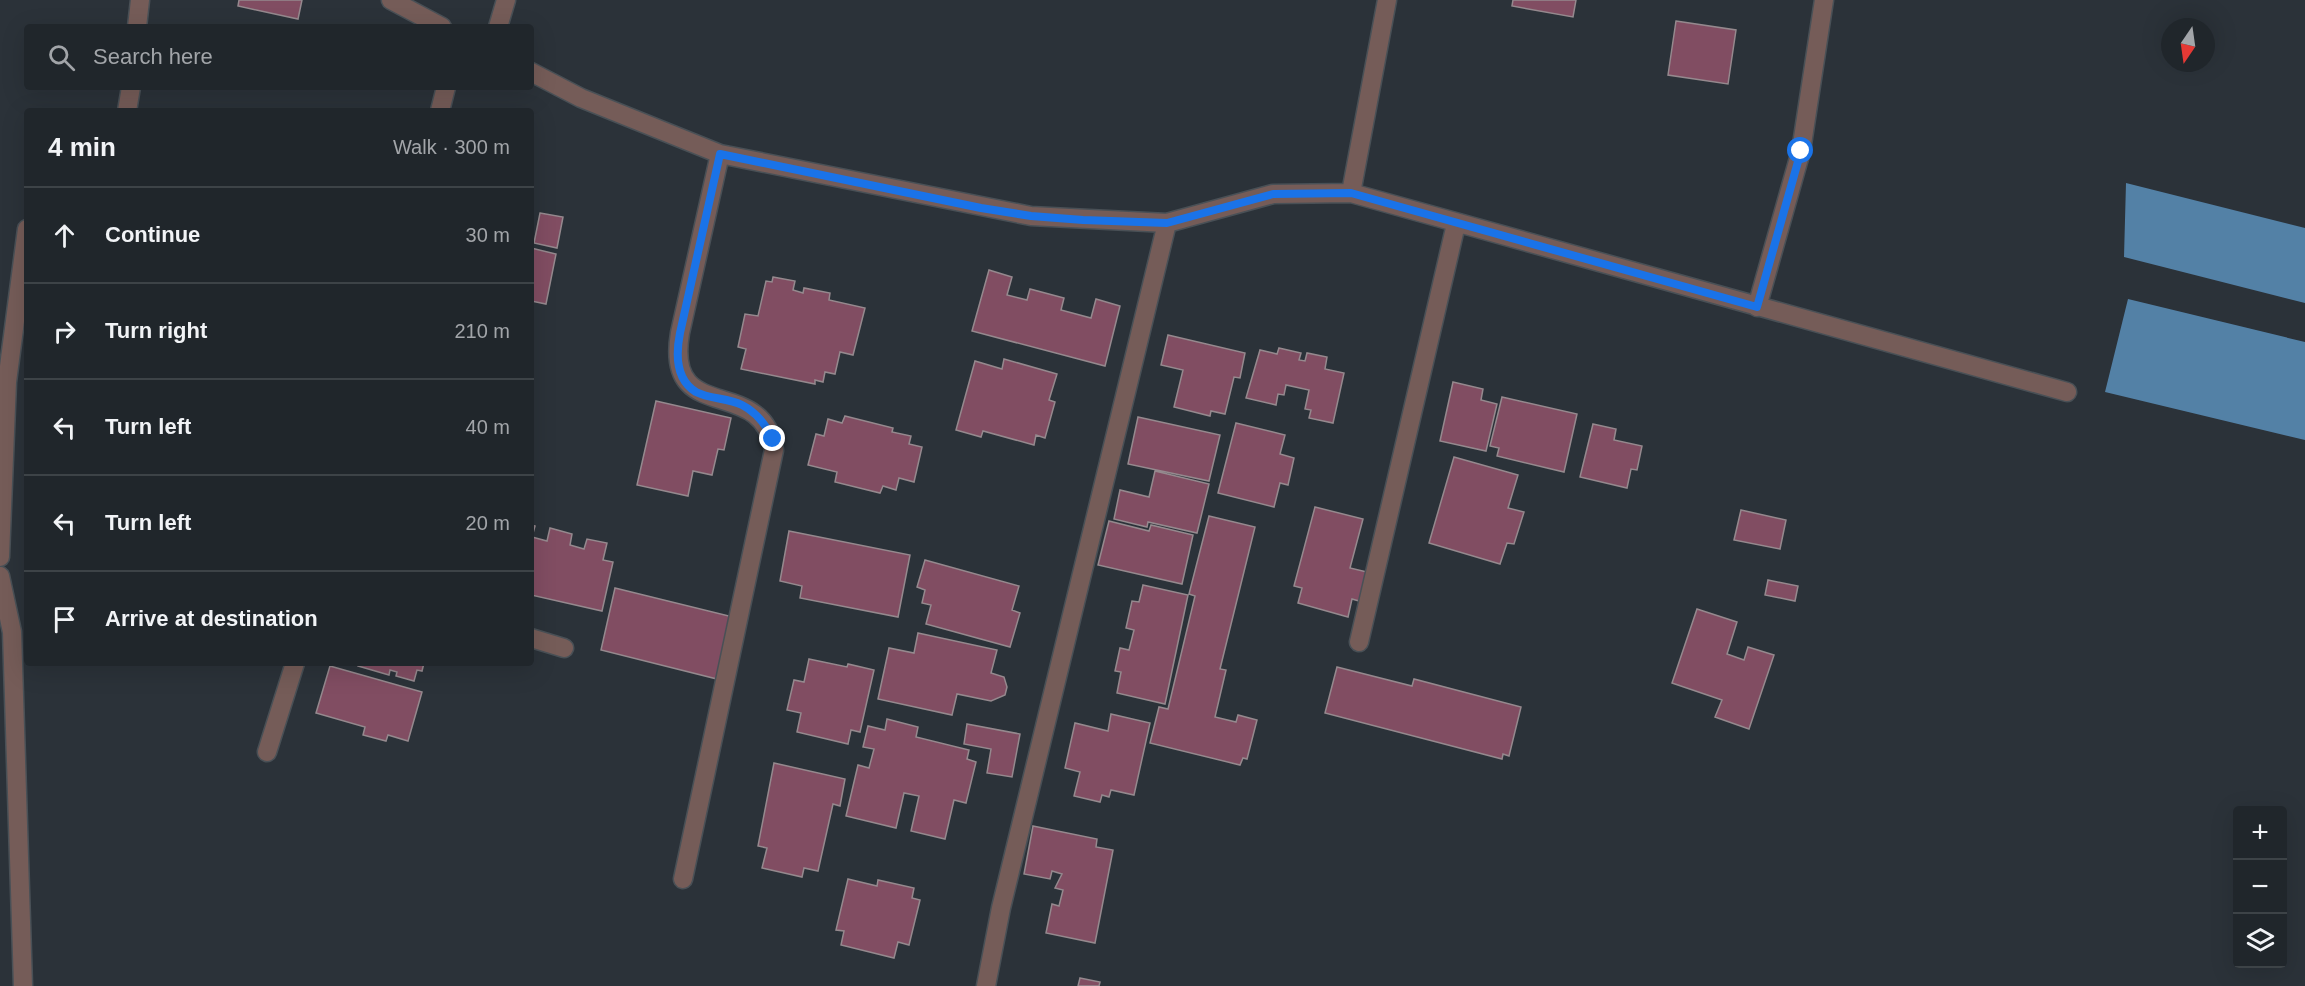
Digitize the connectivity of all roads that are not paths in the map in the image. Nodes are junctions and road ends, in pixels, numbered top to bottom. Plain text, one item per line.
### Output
1 (140, 0) edge
2 (392, 0) edge
3 (506, 0) edge
4 (1387, 0) edge
5 (1824, 0) edge
6 (137, 24) edge
7 (436, 24) edge
8 (499, 24) edge
9 (534, 74) edge
10 (130, 90) edge
11 (445, 90) edge
12 (128, 108) edge
13 (441, 108) edge
14 (720, 154) junction
15 (1351, 193) junction
16 (1167, 223) junction
17 (1456, 224) junction
18 (24, 252) edge
19 (1757, 307) junction
20 (2067, 392) dead end
21 (0, 557) edge
22 (0, 576) edge
23 (534, 639) edge
24 (1359, 642) dead end
25 (564, 648) dead end
26 (294, 666) edge
27 (267, 752) dead end
28 (683, 879) dead end
29 (23, 986) edge
30 (986, 986) edge

1 - 6 street
2 - 7 street
3 - 8 street
4 - 15 street
5 - 19 street
9 - 14 street
10 - 12 street
11 - 13 street
14 - 16 street
14 - 28 street
15 - 16 street
15 - 17 street
16 - 30 street
17 - 19 street
17 - 24 street
18 - 21 street
19 - 20 street
22 - 29 street
23 - 25 street
26 - 27 street

